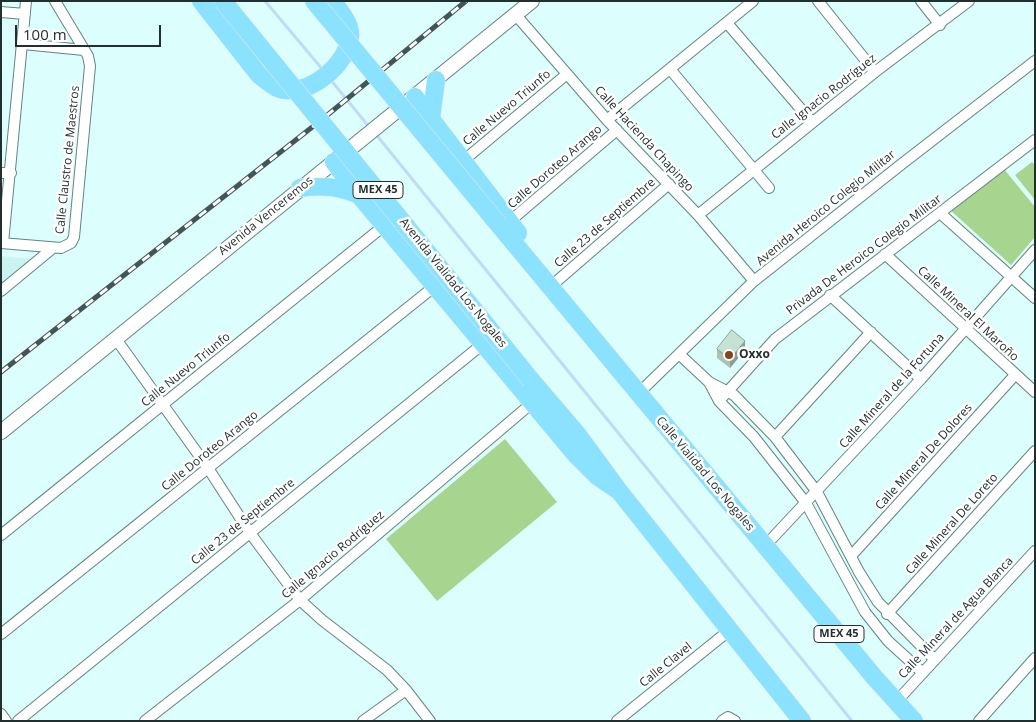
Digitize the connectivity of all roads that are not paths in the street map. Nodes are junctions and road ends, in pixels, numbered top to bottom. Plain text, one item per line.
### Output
1 (26, 1) edge
2 (55, 1) edge
3 (201, 1) edge
4 (222, 1) edge
5 (314, 1) edge
6 (532, 1) edge
7 (753, 1) edge
8 (818, 1) edge
9 (921, 1) edge
10 (969, 1) edge
11 (336, 2) edge
12 (1, 12) edge
13 (25, 14) junction
14 (515, 14) junction
15 (727, 23) junction
16 (940, 25) junction
17 (24, 44) junction
18 (84, 50) junction
19 (1035, 61) edge
20 (670, 69) junction
21 (876, 72) junction
22 (567, 74) junction
23 (436, 80) junction
24 (415, 97) junction
25 (432, 118) junction
26 (607, 120) junction
27 (812, 122) junction
28 (617, 130) junction
29 (1035, 140) edge
30 (463, 161) junction
31 (334, 162) junction
32 (753, 168) junction
33 (6, 173) edge
34 (669, 184) junction
35 (300, 188) junction
36 (769, 188) dead end
37 (359, 195) junction
38 (940, 213) junction
39 (698, 215) junction
40 (504, 224) junction
41 (386, 225) junction
42 (2, 243) edge
43 (53, 248) junction
44 (1035, 250) edge
45 (884, 254) junction
46 (1010, 277) junction
47 (754, 281) junction
48 (557, 282) junction
49 (435, 286) junction
50 (1, 291) edge
51 (830, 295) junction
52 (1035, 298) edge
53 (967, 327) junction
54 (871, 332) junction
55 (116, 339) junction
56 (484, 344) junction
57 (680, 355) junction
58 (1015, 375) junction
59 (921, 379) junction
60 (709, 382) junction
61 (644, 387) junction
62 (727, 391) junction
63 (1035, 392) edge
64 (718, 401) junction
65 (532, 403) junction
66 (163, 405) junction
67 (1, 432) edge
68 (775, 437) junction
69 (1035, 450) edge
70 (698, 467) junction
71 (208, 468) junction
72 (620, 491) junction
73 (817, 492) junction
74 (806, 503) junction
75 (250, 533) junction
76 (1, 535) edge
77 (765, 546) junction
78 (1035, 551) edge
79 (850, 556) junction
80 (300, 600) junction
81 (887, 614) junction
82 (731, 629) junction
83 (1, 634) edge
84 (1035, 658) edge
85 (935, 660) junction
86 (923, 673) junction
87 (406, 690) junction
88 (896, 702) junction
89 (1, 714) edge
90 (6, 721) edge
91 (18, 721) edge
92 (145, 721) edge
93 (363, 721) edge
94 (430, 721) edge
95 (617, 721) edge
96 (722, 721) edge
97 (735, 721) edge
98 (802, 721) edge
99 (914, 721) edge
100 (979, 721) edge

1 - 13 street
2 - 18 street
3 - 11 highway
4 - 72 highway, Avenida Vialidad Los Nogales / MEX 45, bridge
5 - 40 highway, MEX 45, bridge
6 - 14 street, Avenida Venceremos
7 - 15 street, Calle Doroteo Arango
8 - 21 street
9 - 16 street
10 - 16 street, Calle Ignacio Rodríguez
12 - 13 street
13 - 17 street
14 - 22 street, Calle Hacienda Chapingo
14 - 23 street, Avenida Venceremos
15 - 20 street, Calle Doroteo Arango
15 - 27 street
16 - 21 street, Calle Ignacio Rodríguez
17 - 18 street
17 - 33 street
18 - 43 street, Calle Claustro de Maestros
19 - 47 street, Avenida Heroico Colegio Militar
20 - 26 street, Calle Doroteo Arango
20 - 32 street
21 - 27 street, Calle Ignacio Rodríguez
22 - 26 street, Calle Hacienda Chapingo
22 - 30 street, Calle Nuevo Triunfo
23 - 24 street, Avenida Venceremos
23 - 25 highway
24 - 25 highway
24 - 31 street, Avenida Venceremos
25 - 30 highway
26 - 28 street, Calle Hacienda Chapingo
27 - 32 street, Calle Ignacio Rodríguez
28 - 34 street, Calle Hacienda Chapingo
28 - 40 street, Calle Doroteo Arango
29 - 38 street, Privada De Heroico Colegio Militar
30 - 40 highway
31 - 35 street, Avenida Venceremos
31 - 37 highway
32 - 36 street
32 - 39 street, Calle Ignacio Rodríguez
33 - 42 street
34 - 39 street, Calle Hacienda Chapingo
34 - 48 street, Calle 23 de Septiembre
35 - 37 highway
35 - 55 street, Avenida Venceremos
37 - 41 highway
38 - 45 street, Privada De Heroico Colegio Militar
38 - 46 street
39 - 47 street, Calle Hacienda Chapingo
40 - 48 highway
40 - 70 highway, Calle Vialidad Los Nogales / MEX 45
41 - 49 highway
41 - 66 street, Calle Nuevo Triunfo
42 - 43 street
43 - 50 street
44 - 46 street, Calle Mineral de la Fortuna
45 - 51 street, Privada De Heroico Colegio Militar
45 - 53 street, Calle Mineral El Maroño
46 - 52 street
46 - 53 street, Calle Mineral de la Fortuna
47 - 57 street, Avenida Heroico Colegio Militar
48 - 61 highway
49 - 56 highway
49 - 71 street, Calle Doroteo Arango
51 - 54 street
51 - 62 street, Privada De Heroico Colegio Militar
53 - 58 street, Calle Mineral El Maroño
53 - 59 street, Calle Mineral de la Fortuna
54 - 59 street
54 - 68 street
55 - 66 street
55 - 67 street, Avenida Venceremos
56 - 65 highway
56 - 75 street, Calle 23 de Septiembre
57 - 60 street
57 - 61 street, Avenida Heroico Colegio Militar
58 - 63 street, Calle Mineral El Maroño
58 - 79 street, Calle Mineral De Dolores
59 - 73 street, Calle Mineral de la Fortuna
60 - 62 street
60 - 64 street
61 - 70 highway
62 - 64 street, Privada De Heroico Colegio Militar
62 - 68 street
64 - 74 street
65 - 72 highway
65 - 80 street, Calle Ignacio Rodríguez
66 - 71 street
66 - 76 street, Calle Nuevo Triunfo
68 - 73 street
69 - 81 street, Calle Mineral De Loreto
70 - 77 highway, Calle Vialidad Los Nogales / MEX 45
71 - 75 street
71 - 83 street, Calle Doroteo Arango
72 - 82 highway, MEX 45
73 - 74 street, Calle Mineral de la Fortuna
73 - 79 street
74 - 77 street, Calle Mineral de la Fortuna
74 - 86 street
75 - 80 street
75 - 91 street, Calle 23 de Septiembre
77 - 88 highway, Calle Vialidad Los Nogales / MEX 45
78 - 85 street, Calle Mineral de Agua Blanca
79 - 81 street
80 - 87 street
80 - 92 street, Calle Ignacio Rodríguez
81 - 85 street
82 - 95 street, Calle Clavel
82 - 98 highway, MEX 45
84 - 100 street
85 - 86 street, Calle Mineral de Agua Blanca
86 - 88 street, Calle Mineral de Agua Blanca
87 - 93 street
87 - 94 street
88 - 99 highway, Calle Vialidad Los Nogales / MEX 45
89 - 90 street
96 - 97 street

